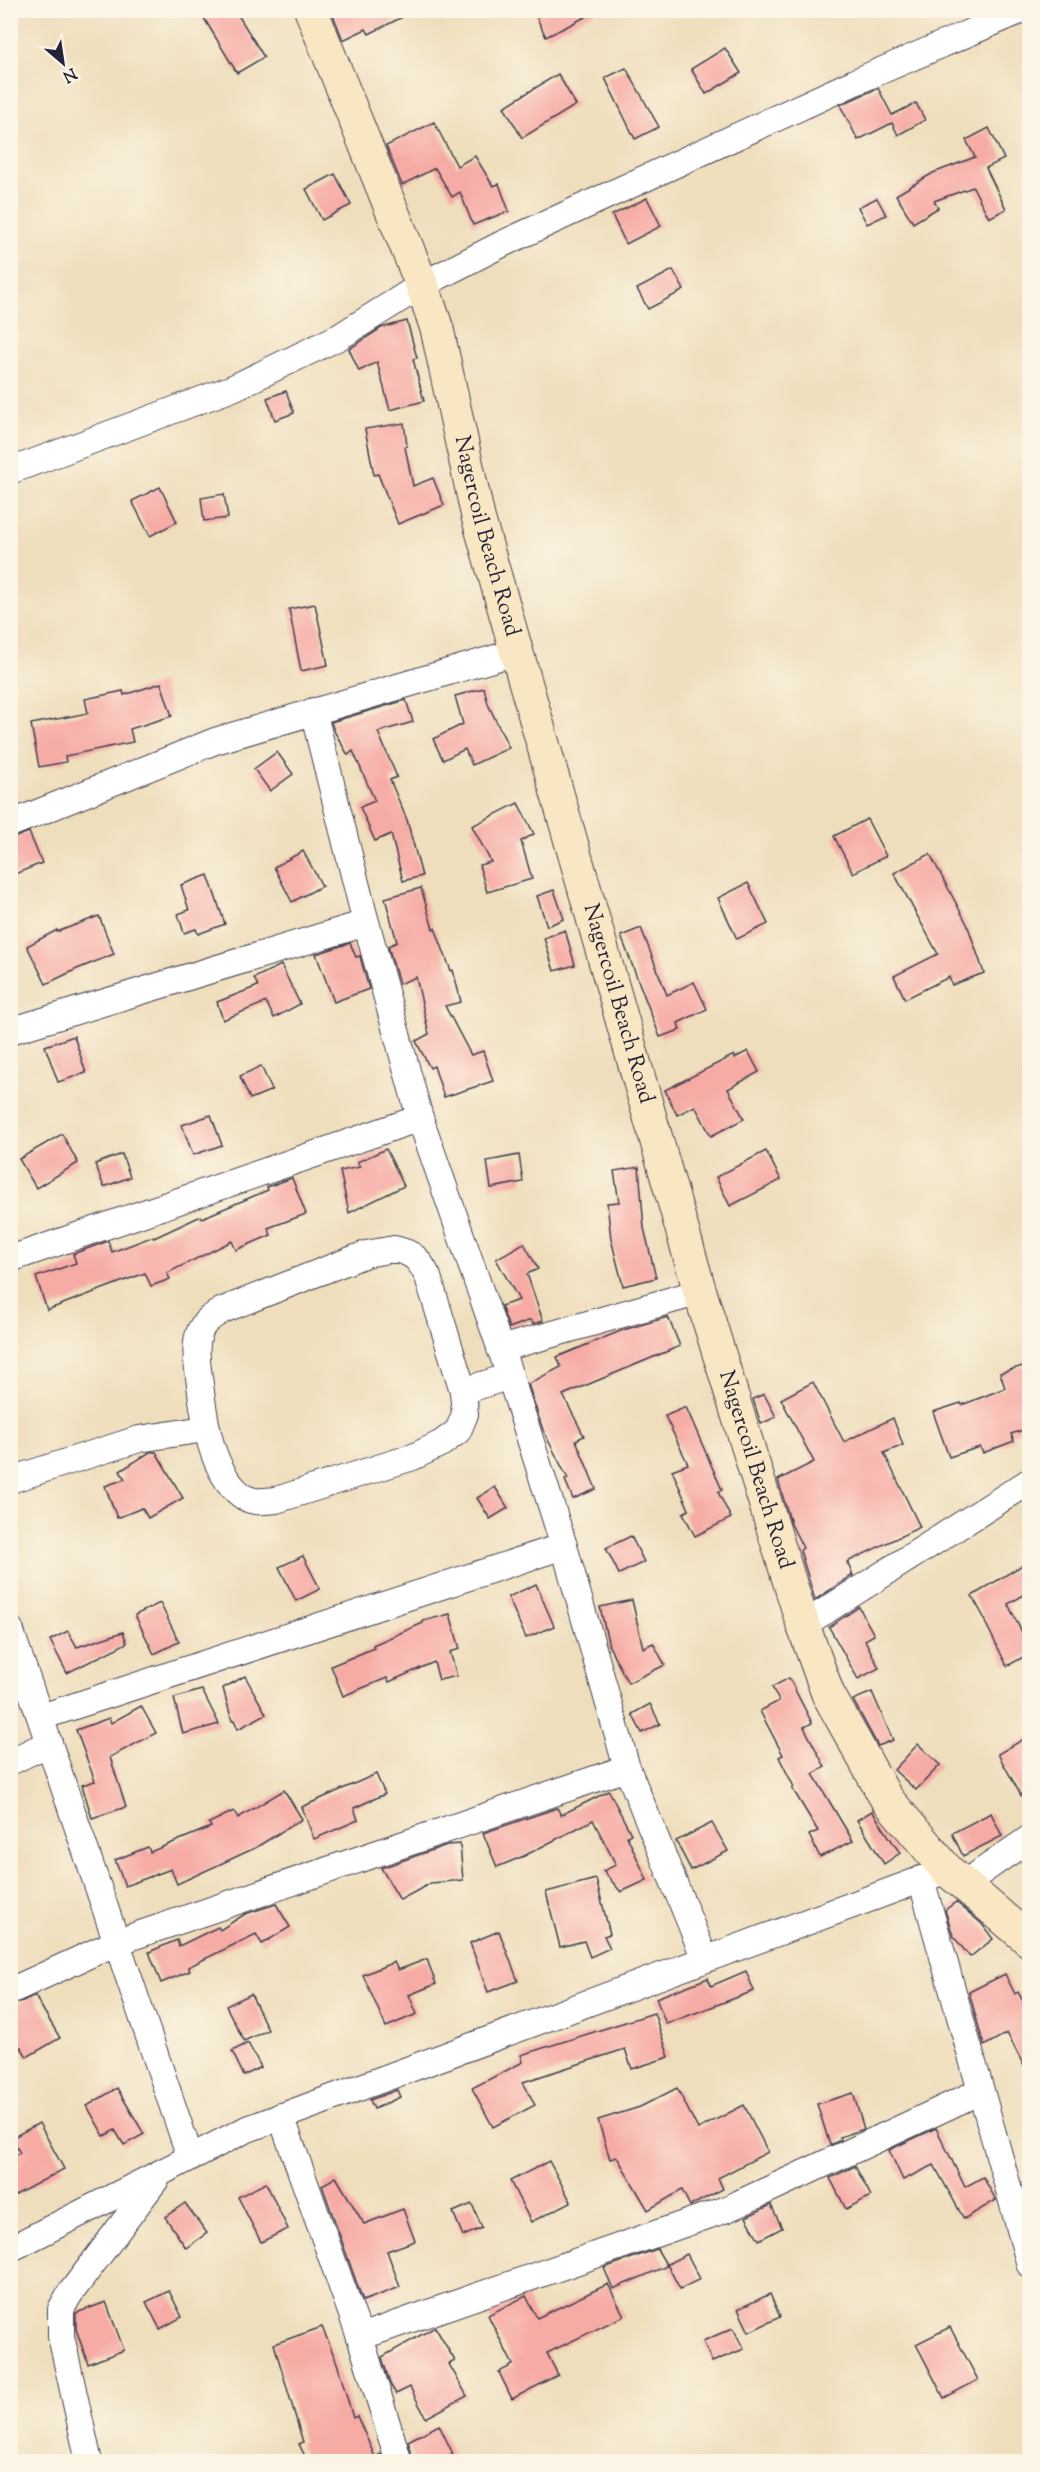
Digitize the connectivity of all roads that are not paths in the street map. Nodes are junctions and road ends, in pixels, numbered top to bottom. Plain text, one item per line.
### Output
1 (311, 10) edge
2 (1022, 10) edge
3 (422, 285) junction
4 (10, 471) edge
5 (516, 652) junction
6 (314, 711) junction
7 (10, 824) edge
8 (366, 924) junction
9 (10, 1031) edge
10 (420, 1118) junction
11 (10, 1259) edge
12 (700, 1292) junction
13 (500, 1349) junction
14 (510, 1376) junction
15 (463, 1391) junction
16 (205, 1429) junction
17 (10, 1480) edge
18 (1029, 1481) edge
19 (564, 1546) junction
20 (803, 1625) junction
21 (10, 1629) edge
22 (40, 1717) junction
23 (49, 1743) junction
24 (10, 1762) edge
25 (627, 1768) junction
26 (1029, 1838) edge
27 (944, 1878) junction
28 (1029, 1941) edge
29 (117, 1942) junction
30 (705, 1959) junction
31 (10, 1991) edge
32 (981, 2091) junction
33 (281, 2116) junction
34 (190, 2157) junction
35 (160, 2173) junction
36 (10, 2249) edge
37 (1029, 2265) edge
38 (360, 2337) junction
39 (89, 2462) edge
40 (399, 2462) edge

1 - 3 main road, Nagercoil Beach Road
2 - 3 street
3 - 4 street
3 - 5 main road, Nagercoil Beach Road
5 - 6 street
5 - 12 main road, Nagercoil Beach Road
6 - 7 street
6 - 8 street
8 - 9 street
8 - 10 street
10 - 11 street
10 - 13 street
12 - 13 street
12 - 20 main road, Nagercoil Beach Road
13 - 14 street
14 - 15 street
14 - 19 street
15 - 16 street
15 - 16 street
16 - 17 street
18 - 20 street
19 - 22 street
19 - 25 street
20 - 27 main road, Nagercoil Beach Road
21 - 22 street
22 - 23 street
23 - 24 street
23 - 29 street
25 - 29 street
25 - 30 street
26 - 27 street
27 - 28 main road, Nagercoil Beach Road
27 - 30 street
27 - 32 street
29 - 31 street
29 - 34 street
30 - 33 street
32 - 37 street
32 - 38 street
33 - 34 street
33 - 38 street
34 - 35 street
35 - 36 street
35 - 39 street
38 - 40 street

